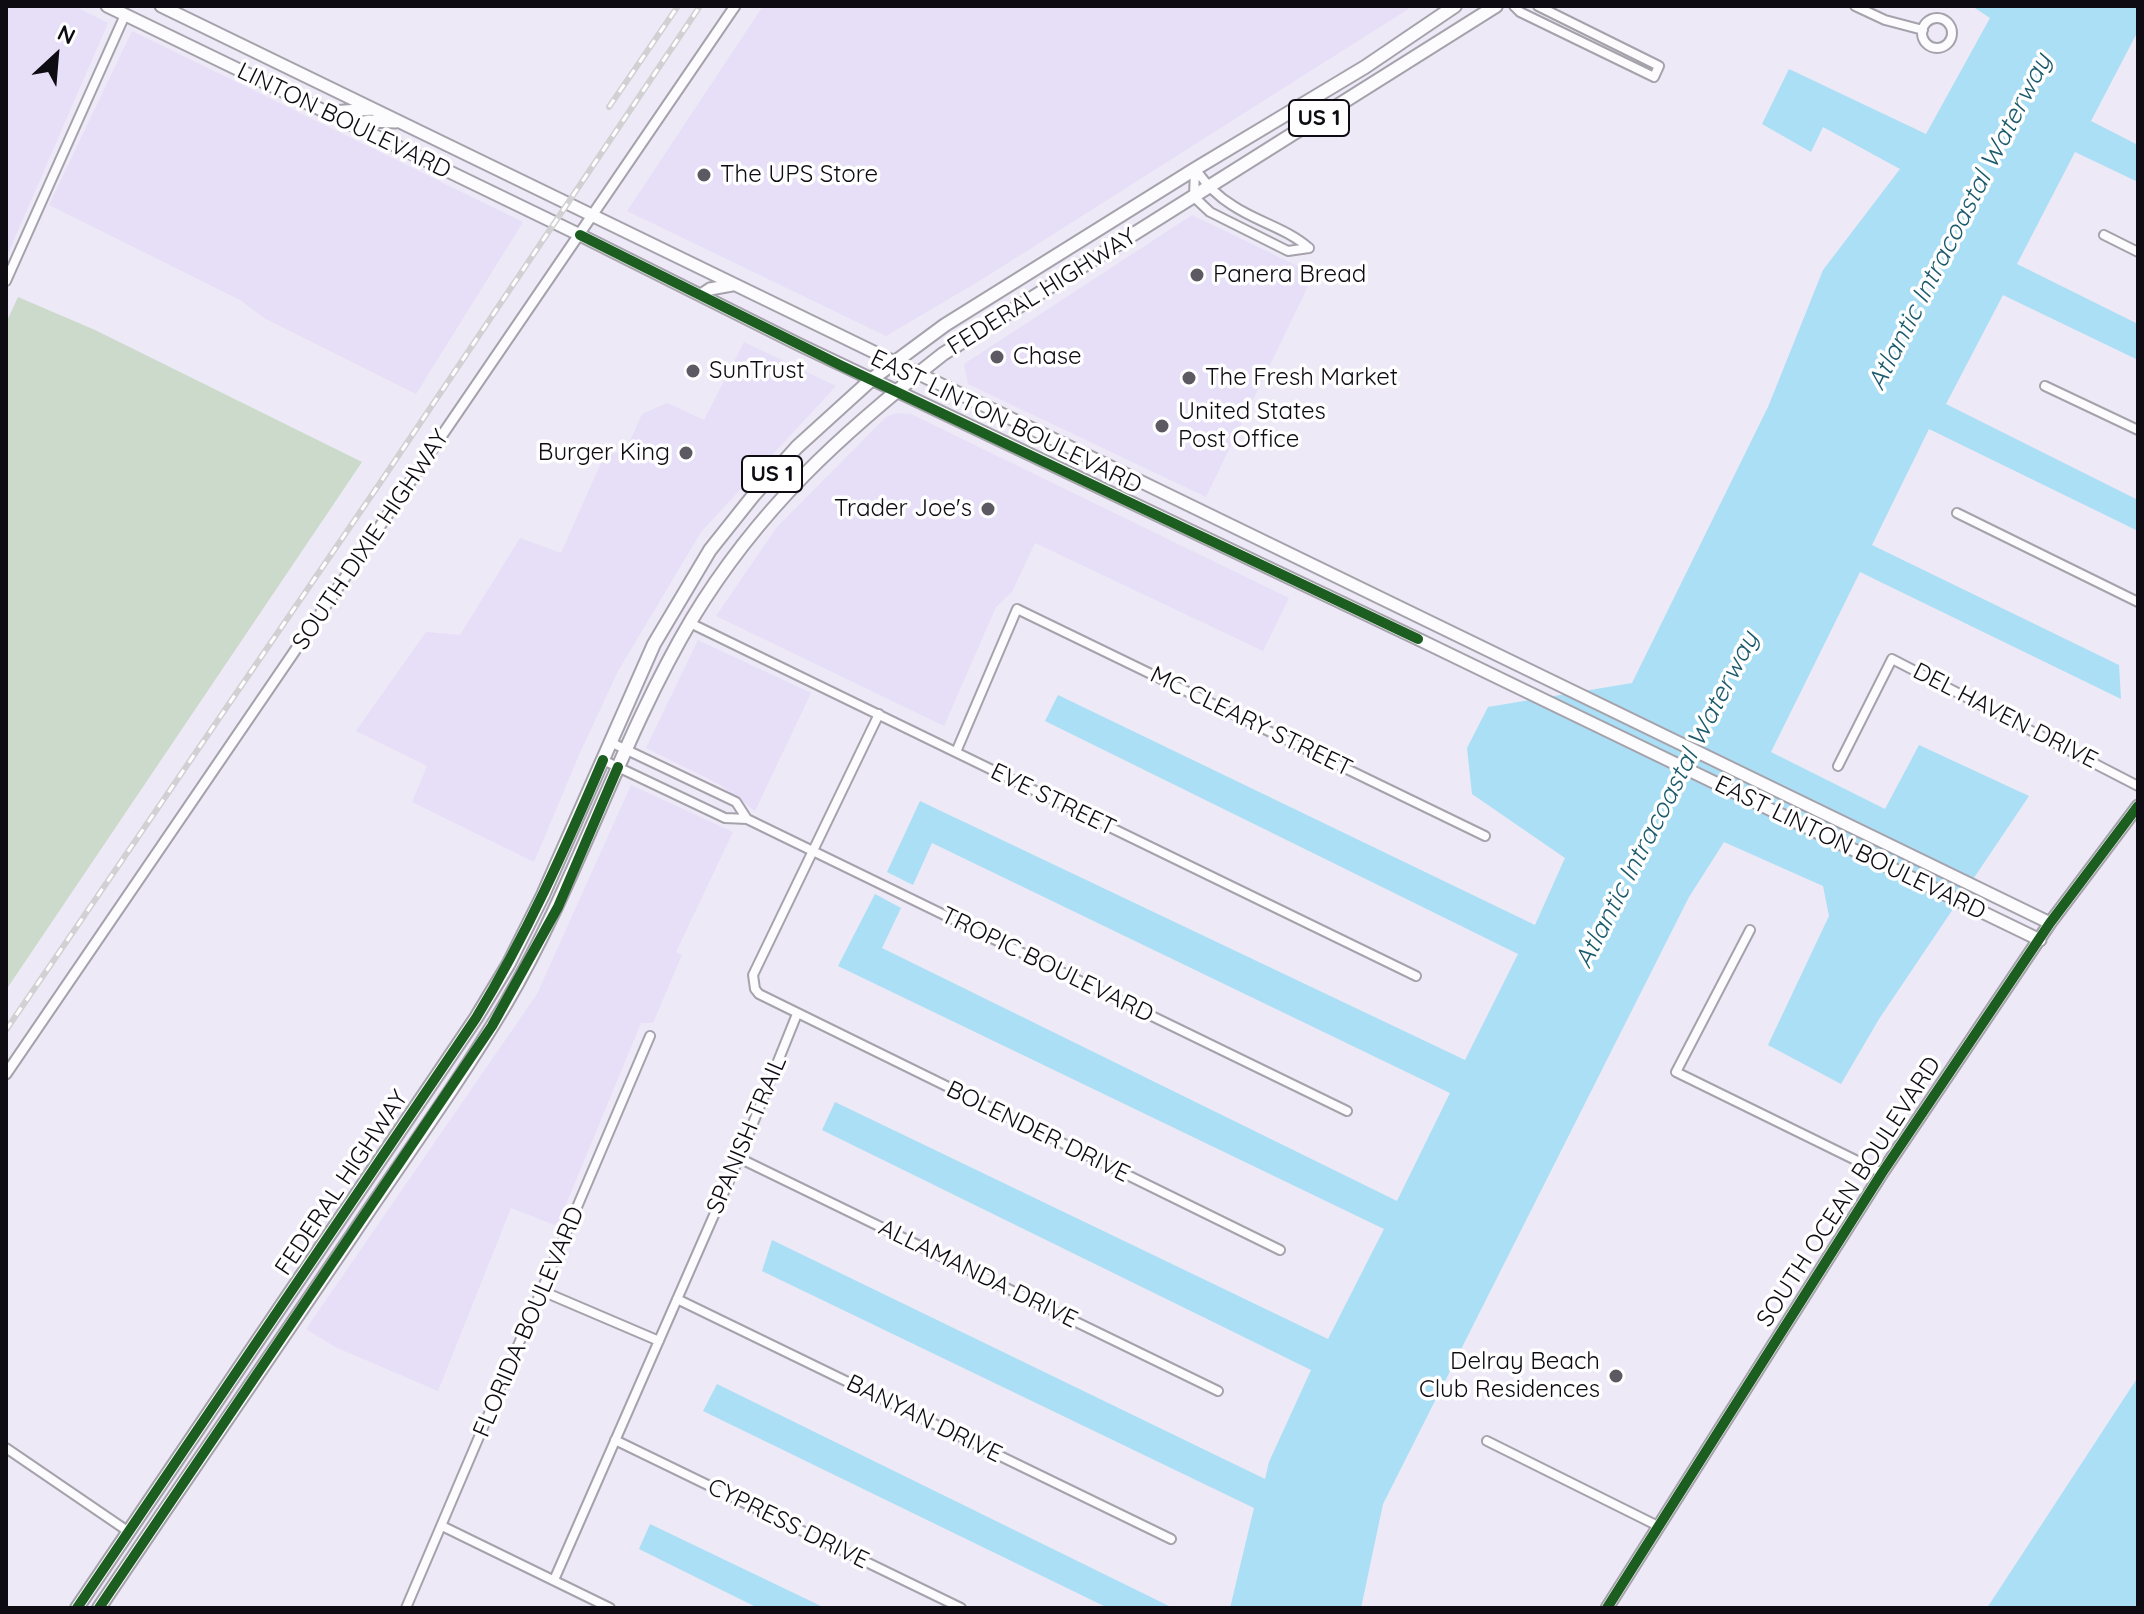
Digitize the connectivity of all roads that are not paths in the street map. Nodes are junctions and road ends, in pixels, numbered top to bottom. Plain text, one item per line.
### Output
1 (107, 6) edge
2 (161, 6) edge
3 (735, 6) edge
4 (1496, 6) edge
5 (1514, 6) edge
6 (1538, 6) edge
7 (1855, 6) edge
8 (1451, 9) edge
9 (127, 10) edge
10 (1923, 30) dead end
11 (1428, 49) junction
12 (373, 109) junction
13 (327, 112) junction
14 (401, 122) junction
15 (354, 126) junction
16 (1195, 169) junction
17 (1209, 187) junction
18 (1194, 197) junction
19 (593, 216) junction
20 (580, 235) junction
21 (2104, 235) dead end
22 (2138, 252) edge
23 (6, 281) edge
24 (732, 285) junction
25 (701, 295) junction
26 (893, 362) junction
27 (918, 374) junction
28 (872, 379) junction
29 (2045, 386) dead end
30 (897, 391) junction
31 (2138, 430) edge
32 (1957, 513) dead end
33 (1214, 518) junction
34 (1204, 539) junction
35 (2138, 602) edge
36 (690, 623) junction
37 (879, 714) junction
38 (610, 742) junction
39 (626, 750) junction
40 (956, 752) junction
41 (603, 760) junction
42 (1838, 766) dead end
43 (618, 767) junction
44 (2138, 786) edge
45 (2138, 806) edge
46 (747, 819) junction
47 (1485, 836) dead end
48 (812, 851) junction
49 (2050, 923) junction
50 (1750, 930) dead end
51 (2040, 940) junction
52 (516, 948) junction
53 (523, 972) junction
54 (1416, 976) dead end
55 (797, 1014) junction
56 (650, 1036) dead end
57 (6, 1074) edge
58 (1347, 1111) dead end
59 (739, 1158) junction
60 (1882, 1173) junction
61 (1280, 1250) dead end
62 (542, 1291) junction
63 (677, 1299) junction
64 (659, 1341) junction
65 (1218, 1391) dead end
66 (615, 1440) junction
67 (1487, 1441) dead end
68 (6, 1448) edge
69 (442, 1526) junction
70 (1658, 1526) junction
71 (129, 1532) junction
72 (1171, 1539) dead end
73 (554, 1580) junction
74 (77, 1608) edge
75 (99, 1608) edge
76 (406, 1608) edge
77 (610, 1608) edge
78 (961, 1608) edge
79 (1607, 1608) edge

1 - 9 main road, LINTON BOULEVARD
2 - 12 main road, LINTON BOULEVARD
3 - 19 street, SOUTH DIXIE HIGHWAY
4 - 11 main road, FEDERAL HIGHWAY / US 1
5 - 6 street
7 - 10 street
8 - 11 main road
8 - 16 main road, FEDERAL HIGHWAY / US 1
9 - 13 main road, LINTON BOULEVARD
9 - 23 street
11 - 17 main road, FEDERAL HIGHWAY / US 1
12 - 13 main road
12 - 14 main road, LINTON BOULEVARD
13 - 15 main road, LINTON BOULEVARD
14 - 15 main road
14 - 19 main road, LINTON BOULEVARD
15 - 20 main road, LINTON BOULEVARD
16 - 17 street
16 - 18 street
16 - 26 main road, FEDERAL HIGHWAY / US 1
17 - 18 main road, FEDERAL HIGHWAY / US 1
17 - 18 street
18 - 27 main road, FEDERAL HIGHWAY / US 1
19 - 20 street, SOUTH DIXIE HIGHWAY
19 - 24 main road, EAST LINTON BOULEVARD
20 - 25 main road, EAST LINTON BOULEVARD
20 - 57 street, SOUTH DIXIE HIGHWAY
21 - 22 street
24 - 25 main road
24 - 26 main road, EAST LINTON BOULEVARD
25 - 28 main road, EAST LINTON BOULEVARD
26 - 27 main road, EAST LINTON BOULEVARD
26 - 28 main road, FEDERAL HIGHWAY / US 1
27 - 30 main road, FEDERAL HIGHWAY / US 1
27 - 33 main road, EAST LINTON BOULEVARD
28 - 30 main road, EAST LINTON BOULEVARD
28 - 38 main road, FEDERAL HIGHWAY / US 1
29 - 31 street
30 - 34 main road, EAST LINTON BOULEVARD
30 - 36 main road, FEDERAL HIGHWAY / US 1
32 - 35 street
33 - 34 main road
33 - 49 main road, EAST LINTON BOULEVARD
34 - 51 main road, EAST LINTON BOULEVARD
36 - 37 street, EVE STREET
36 - 39 main road, FEDERAL HIGHWAY / US 1
37 - 40 street, EVE STREET
37 - 48 street
38 - 39 street, TROPIC BOULEVARD
38 - 41 main road, FEDERAL HIGHWAY / US 1
39 - 43 main road, FEDERAL HIGHWAY / US 1
39 - 46 street, TROPIC BOULEVARD
40 - 47 street, MC CLEARY STREET
40 - 54 street, EVE STREET
41 - 43 street, TROPIC BOULEVARD
41 - 52 main road, FEDERAL HIGHWAY / US 1
42 - 44 street, DEL HAVEN DRIVE
43 - 46 street, TROPIC BOULEVARD
43 - 53 main road, FEDERAL HIGHWAY / US 1
45 - 49 main road, SOUTH OCEAN BOULEVARD
46 - 48 street, TROPIC BOULEVARD
48 - 55 street
48 - 58 street, TROPIC BOULEVARD
49 - 51 main road, SOUTH OCEAN BOULEVARD
50 - 60 street
51 - 60 main road, SOUTH OCEAN BOULEVARD
52 - 53 main road
52 - 71 main road, FEDERAL HIGHWAY / US 1
53 - 75 main road, FEDERAL HIGHWAY / US 1
55 - 59 street, SPANISH TRAIL
55 - 61 street, BOLENDER DRIVE
56 - 62 street, FLORIDA BOULEVARD
59 - 63 street, SPANISH TRAIL
59 - 65 street, ALLAMANDA DRIVE
60 - 70 main road, SOUTH OCEAN BOULEVARD
62 - 64 street
62 - 69 street, FLORIDA BOULEVARD
63 - 64 street, SPANISH TRAIL
63 - 72 street, BANYAN DRIVE
64 - 66 street, SPANISH TRAIL
66 - 73 street, SPANISH TRAIL
66 - 78 street, CYPRESS DRIVE
67 - 70 street
68 - 71 street
69 - 73 street
69 - 76 street, FLORIDA BOULEVARD
70 - 79 main road, SOUTH OCEAN BOULEVARD
71 - 74 main road, FEDERAL HIGHWAY / US 1
73 - 77 street

